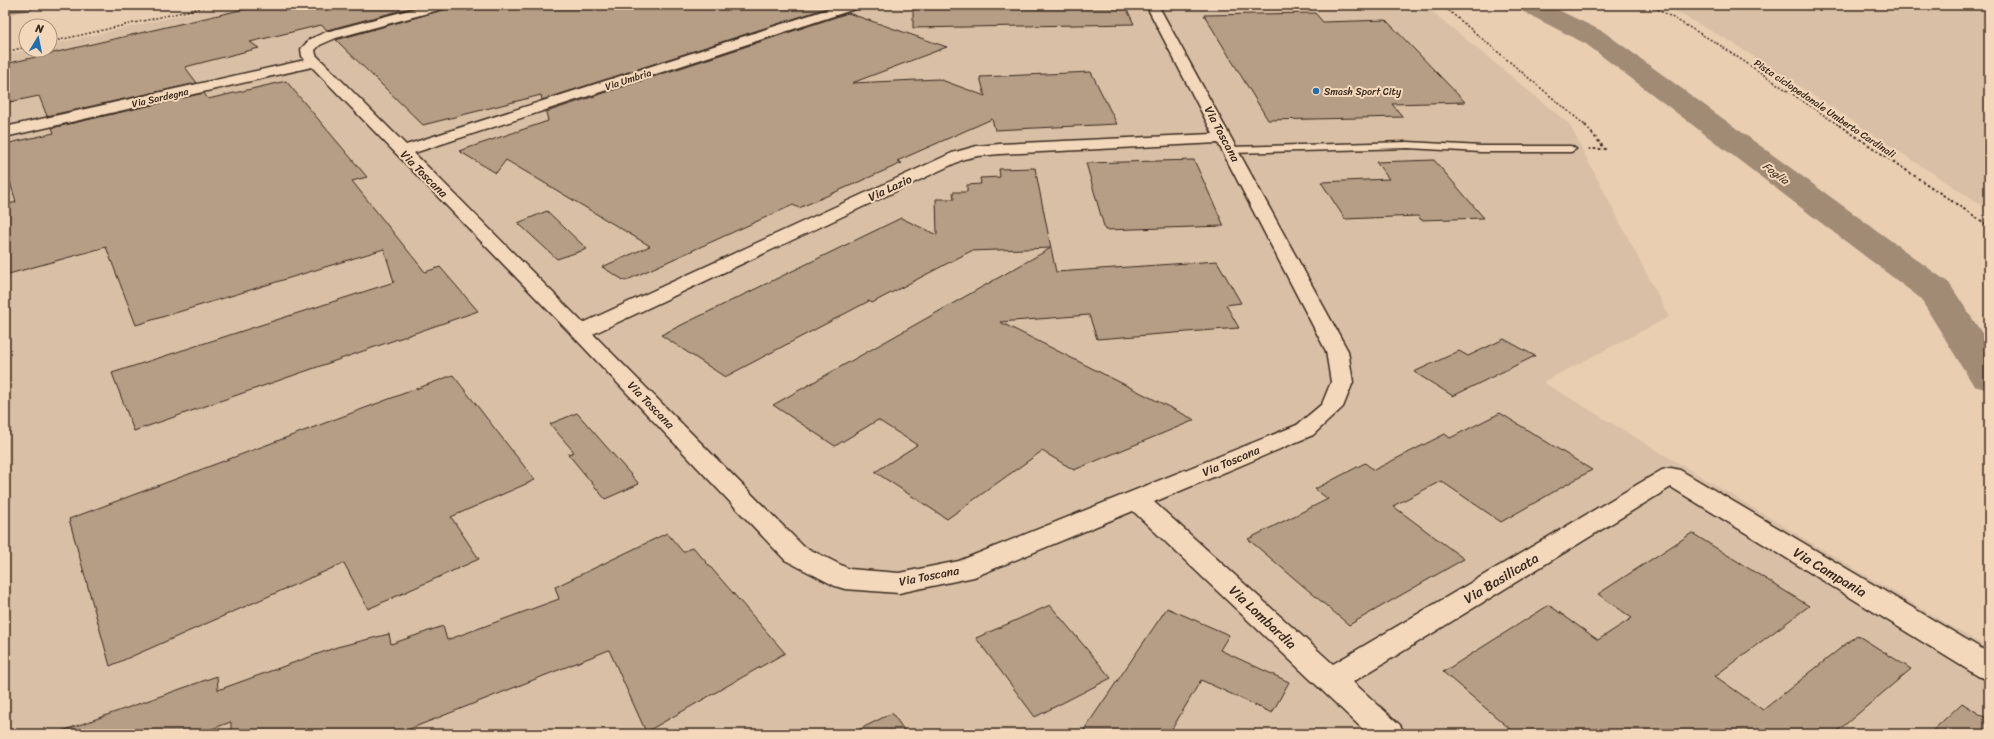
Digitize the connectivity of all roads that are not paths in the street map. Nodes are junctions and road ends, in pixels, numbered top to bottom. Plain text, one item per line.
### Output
1 (442, 5) edge
2 (854, 5) edge
3 (1152, 5) edge
4 (315, 62) junction
5 (5, 132) edge
6 (1228, 144) junction
7 (1571, 149) road end
8 (402, 152) junction
9 (580, 332) junction
10 (1671, 476) joint
11 (1137, 500) junction
12 (1989, 668) edge
13 (1331, 680) junction
14 (1389, 734) edge

1 - 4 street
2 - 8 street, Via Umbria
3 - 6 street, Via Toscana
4 - 5 street, Via Sardegna
4 - 8 street, Via Toscana
6 - 7 lane
6 - 9 street, Via Lazio
6 - 11 street, Via Toscana
8 - 9 street, Via Toscana
9 - 11 street, Via Toscana
10 - 12 street, Via Campania
10 - 13 street, Via Basilicata
11 - 13 street, Via Lombardia
13 - 14 street, Via Lombardia

